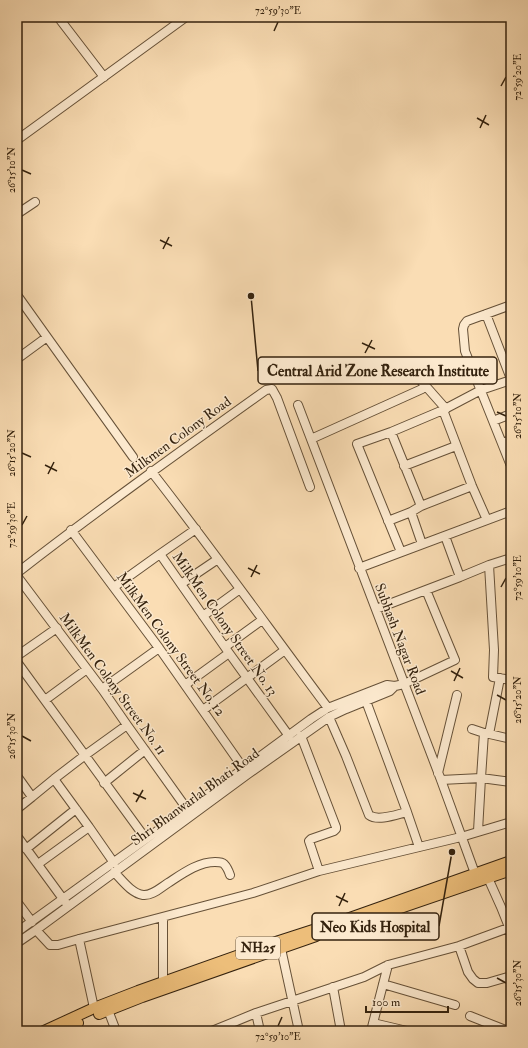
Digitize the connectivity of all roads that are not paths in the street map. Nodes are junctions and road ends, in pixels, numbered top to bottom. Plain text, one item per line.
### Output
1 (58, 17) edge
2 (186, 17) edge
3 (104, 77) junction
4 (17, 140) edge
5 (35, 202) dead end
6 (17, 214) edge
7 (17, 296) edge
8 (511, 306) edge
9 (486, 314) junction
10 (48, 337) junction
11 (17, 359) edge
12 (408, 366) dead end
13 (511, 379) edge
14 (422, 390) dead end
15 (481, 390) junction
16 (298, 405) dead end
17 (445, 409) junction
18 (511, 414) edge
19 (493, 421) junction
20 (391, 432) junction
21 (310, 439) junction
22 (511, 440) edge
23 (502, 443) junction
24 (456, 446) junction
25 (133, 456) dead end
26 (404, 466) junction
27 (511, 466) edge
28 (151, 471) junction
29 (472, 486) junction
30 (310, 487) dead end
31 (422, 506) junction
32 (511, 511) edge
33 (411, 512) junction
34 (486, 520) junction
35 (388, 521) junction
36 (196, 529) junction
37 (71, 530) junction
38 (445, 536) junction
39 (422, 544) junction
40 (401, 552) junction
41 (160, 554) junction
42 (511, 558) edge
43 (218, 559) junction
44 (489, 565) junction
45 (359, 568) junction
46 (17, 574) edge
47 (460, 577) junction
48 (181, 584) junction
49 (114, 587) junction
50 (240, 589) junction
51 (426, 590) junction
52 (376, 609) junction
53 (203, 616) junction
54 (262, 620) junction
55 (56, 628) junction
56 (159, 648) junction
57 (227, 650) junction
58 (285, 650) junction
59 (17, 656) edge
60 (17, 662) edge
61 (87, 669) junction
62 (247, 678) junction
63 (500, 678) junction
64 (511, 680) edge
65 (404, 684) junction
66 (185, 685) junction
67 (395, 686) junction
68 (102, 688) junction
69 (457, 695) dead end
70 (45, 700) junction
71 (366, 701) junction
72 (328, 708) junction
73 (203, 710) junction
74 (329, 717) junction
75 (127, 725) junction
76 (472, 729) dead end
77 (487, 733) junction
78 (289, 736) junction
79 (301, 736) junction
80 (511, 739) edge
81 (145, 750) junction
82 (84, 756) junction
83 (246, 772) junction
84 (17, 776) edge
85 (439, 777) junction
86 (481, 778) junction
87 (54, 779) junction
88 (511, 782) edge
89 (104, 783) junction
90 (32, 797) junction
91 (17, 809) edge
92 (76, 809) junction
93 (187, 809) junction
94 (408, 812) junction
95 (511, 822) edge
96 (89, 827) junction
97 (478, 831) junction
98 (17, 836) edge
99 (462, 837) junction
100 (146, 839) junction
101 (419, 846) junction
102 (26, 849) junction
103 (114, 862) junction
104 (511, 862) edge
105 (38, 864) junction
106 (511, 870) edge
107 (319, 871) junction
108 (114, 872) junction
109 (230, 875) dead end
110 (485, 882) junction
111 (17, 902) edge
112 (66, 902) junction
113 (163, 917) junction
114 (32, 922) junction
115 (510, 929) edge
116 (36, 930) junction
117 (17, 932) edge
118 (79, 939) junction
119 (17, 943) edge
120 (280, 945) junction
121 (458, 946) junction
122 (388, 965) junction
123 (511, 976) edge
124 (163, 982) junction
125 (383, 984) junction
126 (333, 987) junction
127 (293, 1001) junction
128 (455, 1005) dead end
129 (94, 1008) junction
130 (108, 1010) junction
131 (256, 1013) junction
132 (470, 1016) dead end
133 (373, 1023) junction
134 (44, 1031) edge
135 (61, 1031) edge
136 (116, 1031) edge
137 (212, 1031) edge
138 (260, 1031) edge
139 (299, 1031) edge
140 (341, 1031) edge
141 (371, 1031) edge
142 (407, 1031) edge
143 (508, 1031) edge

1 - 3 street
2 - 3 street
3 - 4 street
5 - 6 street
7 - 10 street
8 - 9 street
9 - 13 street
9 - 15 street
10 - 11 street
10 - 25 street
12 - 17 street
13 - 15 street
14 - 21 street
15 - 17 street
15 - 19 street
16 - 21 street, Subhash Nagar Road
17 - 20 street
17 - 24 street
18 - 19 street
19 - 23 street
20 - 26 street
20 - 35 street
21 - 45 street, Subhash Nagar Road
22 - 23 street
23 - 27 street
24 - 26 street
24 - 29 street
26 - 31 street
28 - 30 street, Milkmen Colony Road
28 - 36 street
28 - 37 street, Milkmen Colony Road
29 - 31 street
29 - 34 street
31 - 33 street
32 - 34 street
33 - 35 street
33 - 39 street
34 - 38 street
35 - 40 street
36 - 41 street
36 - 43 street
37 - 46 street, Milkmen Colony Road
37 - 49 street, MilkMen Colony Street No. 12
38 - 39 street
38 - 47 street
39 - 40 street
40 - 45 street
41 - 48 street, MilkMen Colony Street No. 13
41 - 49 street, MilkMen Colony Street No. 13
42 - 44 street
43 - 48 street
43 - 50 street
44 - 47 street
44 - 63 street
45 - 52 street, Subhash Nagar Road
46 - 55 street, MilkMen Colony Street No. 11
47 - 51 street
48 - 53 street, MilkMen Colony Street No. 13
49 - 56 street, MilkMen Colony Street No. 12
50 - 53 street
50 - 54 street
51 - 52 street
51 - 65 street, Shri Bhanwarlal Bhati Road
52 - 65 street, Subhash Nagar Road
53 - 57 street, MilkMen Colony Street No. 13
54 - 57 street
54 - 58 street
55 - 59 street
55 - 61 street, MilkMen Colony Street No. 11
56 - 66 street, MilkMen Colony Street No. 12
56 - 68 street
57 - 62 street, MilkMen Colony Street No. 13
57 - 66 street
58 - 62 street
58 - 72 street
60 - 70 street
61 - 68 street, MilkMen Colony Street No. 11
61 - 70 street
62 - 73 street
62 - 78 street, MilkMen Colony Street No. 13
63 - 64 street
63 - 77 street
65 - 67 street, Shri Bhanwarlal Bhati Road
65 - 85 street, Subhash Nagar Road
66 - 73 street, MilkMen Colony Street No. 12
67 - 71 street, Shri Bhanwarlal Bhati Road
67 - 72 street, Shri Bhanwarlal Bhati Road
68 - 75 street, MilkMen Colony Street No. 11
69 - 85 street
70 - 82 street
71 - 74 street, Shri Bhanwarlal Bhati Road
71 - 94 street
72 - 78 street, Shri Bhanwarlal Bhati Road
73 - 83 street, MilkMen Colony Street No. 12
74 - 79 street, Shri Bhanwarlal Bhati Road
74 - 94 street
75 - 81 street, MilkMen Colony Street No. 11
75 - 82 street
76 - 77 street
77 - 80 street
77 - 86 street
78 - 83 street, Shri Bhanwarlal Bhati Road
79 - 83 street, Shri Bhanwarlal Bhati Road
79 - 107 street
81 - 89 street
81 - 93 street, MilkMen Colony Street No. 11
82 - 87 street
82 - 89 street
83 - 93 street, Shri Bhanwarlal Bhati Road
83 - 108 street, Shri Bhanwarlal Bhati Road
84 - 90 street
85 - 86 street
85 - 99 street, Subhash Nagar Road
86 - 88 street
86 - 97 street
87 - 90 street
87 - 92 street
89 - 100 street
90 - 91 street
92 - 96 street
92 - 102 street
93 - 100 street, Shri Bhanwarlal Bhati Road
94 - 101 street
95 - 97 street
96 - 103 street
96 - 105 street
97 - 99 street
98 - 102 street
99 - 101 street
99 - 110 street, Subhash Nagar Road
100 - 103 street, Shri Bhanwarlal Bhati Road
101 - 107 street
102 - 105 street
103 - 112 street, Shri Bhanwarlal Bhati Road
104 - 110 main road, NH25
105 - 112 street
106 - 110 main road, NH25
107 - 113 street
108 - 109 street
108 - 112 street, Shri Bhanwarlal Bhati Road
110 - 115 street, Subhash Nagar Road
110 - 120 main road, NH25
111 - 114 street
112 - 114 street, Shri Bhanwarlal Bhati Road
112 - 116 street, Shri Bhanwarlal Bhati Road
113 - 118 street
113 - 124 street
114 - 117 street, Shri Bhanwarlal Bhati Road
115 - 121 street
116 - 118 street
116 - 119 street, Shri Bhanwarlal Bhati Road
118 - 129 street
120 - 124 main road, NH25
120 - 127 street
120 - 130 main road, NH25
121 - 122 street
121 - 123 street
122 - 125 street
122 - 126 street
124 - 129 main road, NH25
125 - 128 street
125 - 133 street
126 - 127 street
126 - 140 street
127 - 131 street
127 - 139 street
129 - 134 main road, NH25
130 - 135 main road, NH25
130 - 136 street
131 - 137 street
131 - 138 street
132 - 143 street
133 - 141 street
133 - 142 street

